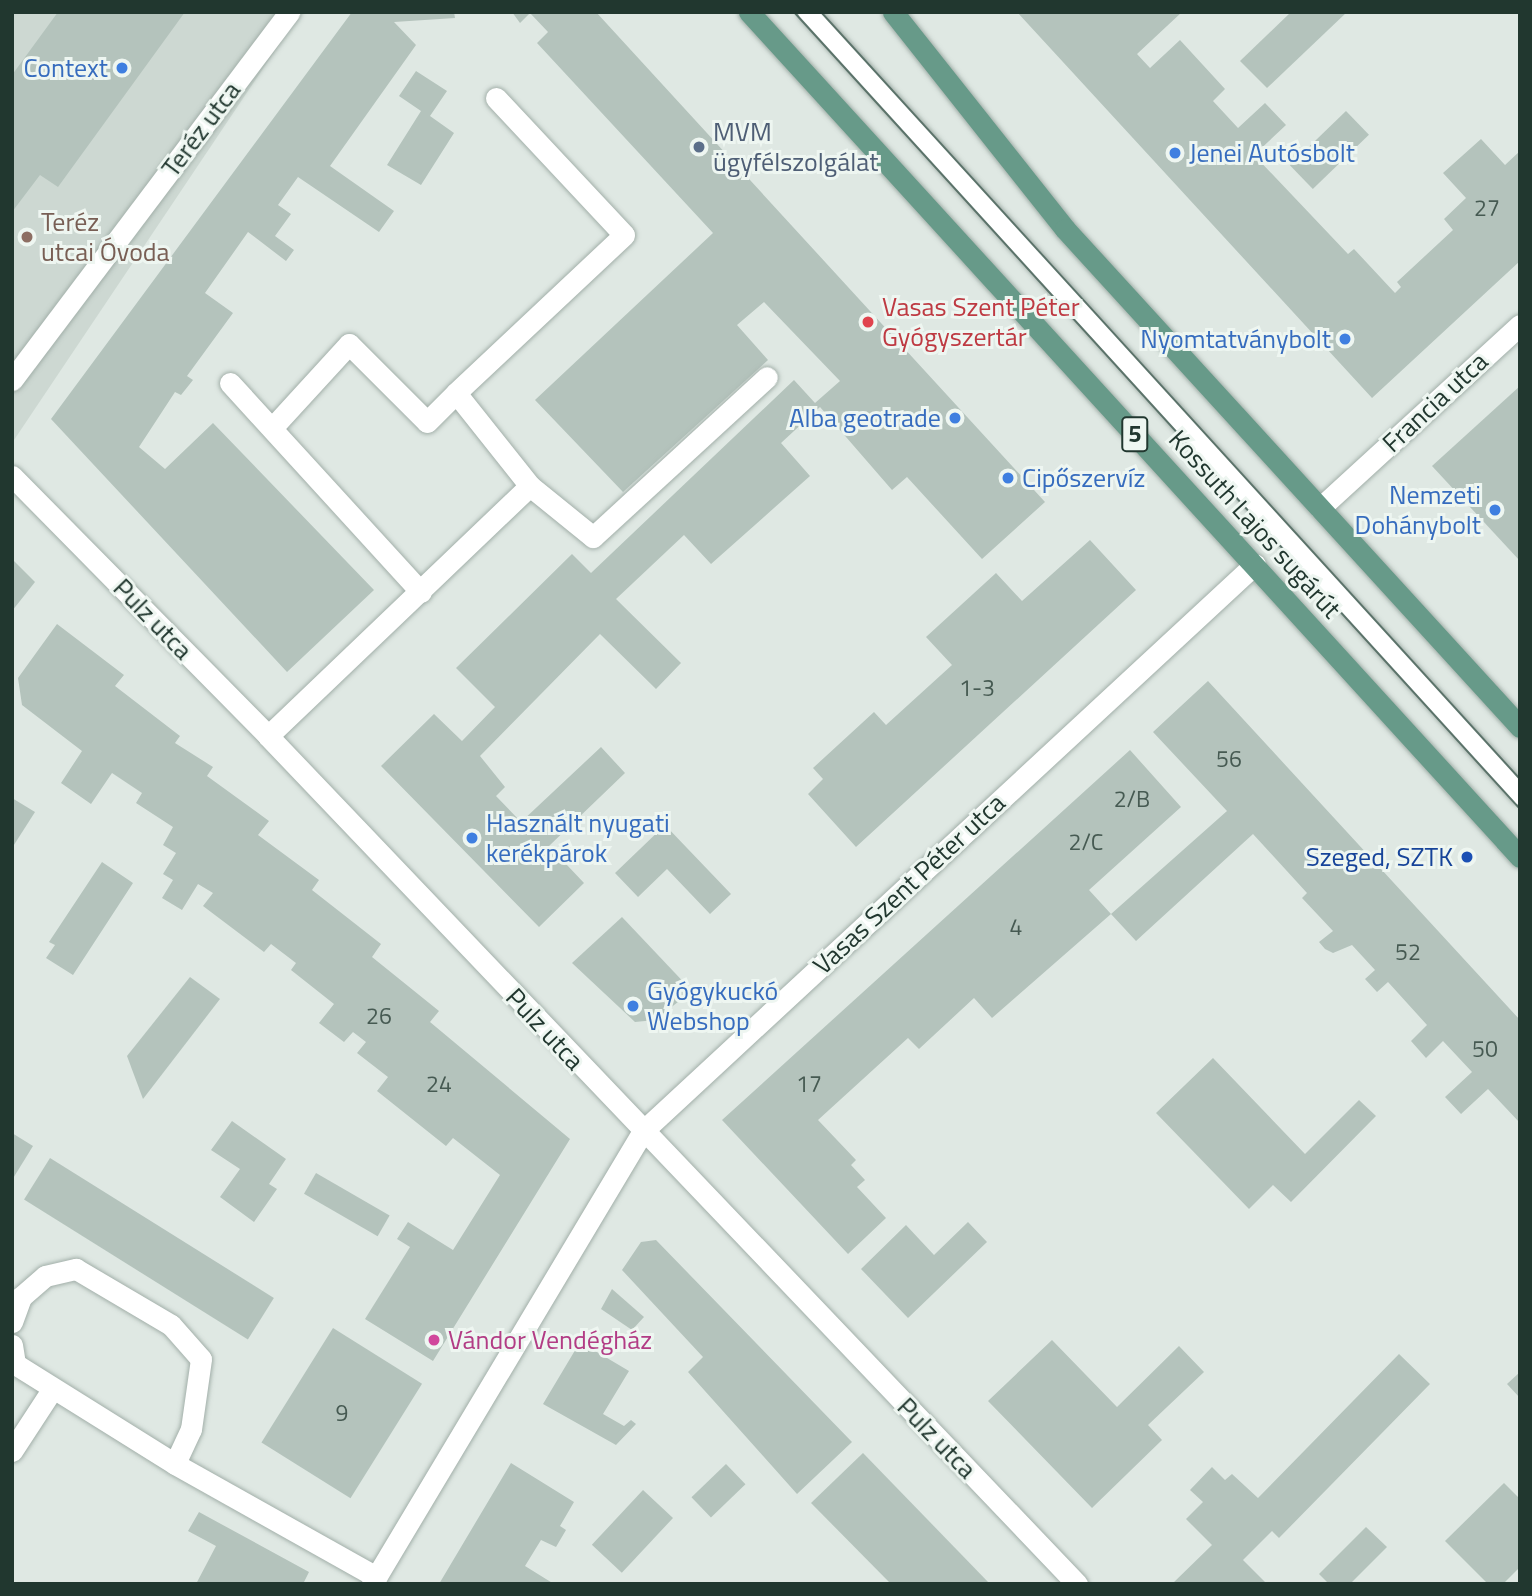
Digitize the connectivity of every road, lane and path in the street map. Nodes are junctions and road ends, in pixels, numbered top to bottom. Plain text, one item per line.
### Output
1 (289, 12) edge
2 (748, 12) edge
3 (808, 12) edge
4 (893, 12) edge
5 (496, 98) dead end
6 (1520, 325) edge
7 (767, 377) dead end
8 (12, 380) edge
9 (230, 383) dead end
10 (456, 393) junction
11 (272, 428) junction
12 (12, 476) edge
13 (530, 486) junction
14 (1320, 508) junction
15 (1255, 564) junction
16 (421, 592) junction
17 (1520, 727) edge
18 (268, 736) junction
19 (1520, 794) edge
20 (1520, 857) edge
21 (643, 1131) junction
22 (12, 1322) edge
23 (13, 1357) edge
24 (54, 1388) junction
25 (12, 1451) edge
26 (175, 1464) junction
27 (374, 1581) edge
28 (1077, 1584) edge

1 - 8 street, Teréz utca
2 - 15 main road, Kossuth Lajos sugárút / 5
3 - 19 street, Kossuth Lajos sugárút
4 - 14 main road
5 - 10 street
6 - 14 street, Francia utca
7 - 13 street
9 - 11 street
10 - 11 street
10 - 13 street
11 - 16 street
12 - 18 street, Pulz utca
13 - 16 street
14 - 17 main road
15 - 20 main road, Kossuth Lajos sugárút / 5
15 - 21 street, Vasas Szent Péter utca
16 - 18 street
18 - 21 street, Pulz utca
21 - 27 street, Vasas Szent Péter utca
21 - 28 street, Pulz utca
22 - 26 street
23 - 24 street
24 - 25 street
24 - 26 street
26 - 27 street

